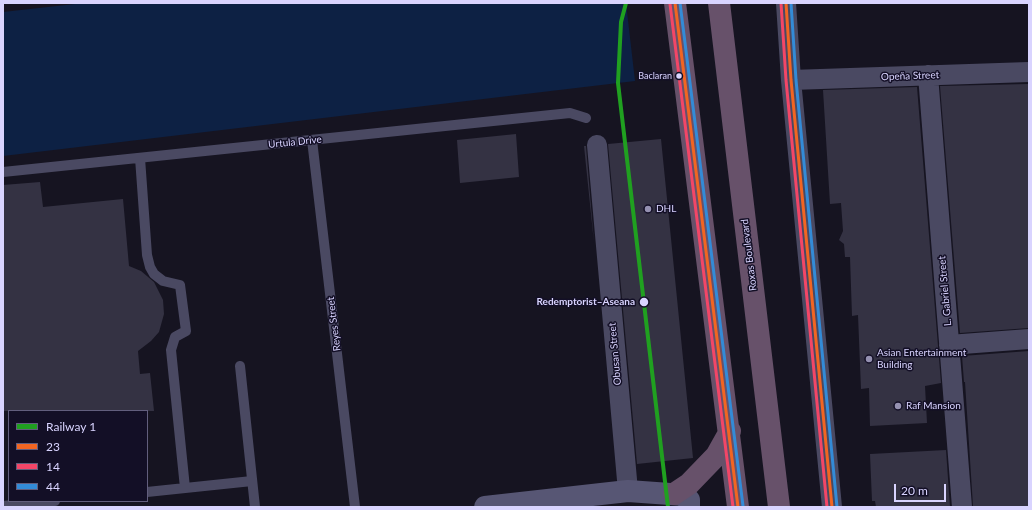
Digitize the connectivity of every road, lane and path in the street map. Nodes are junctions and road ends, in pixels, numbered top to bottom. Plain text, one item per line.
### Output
1 (675, 3) edge
2 (719, 3) edge
3 (786, 3) edge
4 (1029, 72) edge
5 (928, 76) junction
6 (791, 80) junction
7 (586, 118) dead end
8 (312, 140) junction
9 (597, 145) dead end
10 (140, 158) junction
11 (3, 172) edge
12 (1029, 339) edge
13 (949, 345) junction
14 (240, 366) dead end
15 (730, 431) junction
16 (252, 481) junction
17 (185, 488) junction
18 (628, 491) junction
19 (148, 492) edge
20 (682, 501) edge
21 (45, 502) edge
22 (3, 506) edge
23 (255, 507) edge
24 (356, 507) edge
25 (485, 507) edge
26 (738, 507) edge
27 (779, 507) edge
28 (832, 507) edge
29 (962, 507) edge

1 - 15 highway
2 - 27 highway, Roxas Boulevard
3 - 6 street
4 - 5 street, Opeña Street
5 - 6 street, Opeña Street
5 - 13 street, L. Gabriel Street
6 - 28 street
7 - 8 lane, Urtula Drive
8 - 10 lane, Urtula Drive
8 - 24 lane, Reyes Street
9 - 18 street, Obusan Street
10 - 11 lane, Urtula Drive
10 - 17 lane
12 - 13 street
13 - 29 street, L. Gabriel Street
14 - 16 lane
15 - 20 highway
15 - 26 highway
16 - 17 lane
16 - 23 lane
17 - 19 lane
18 - 20 street
18 - 25 street
21 - 22 lane

